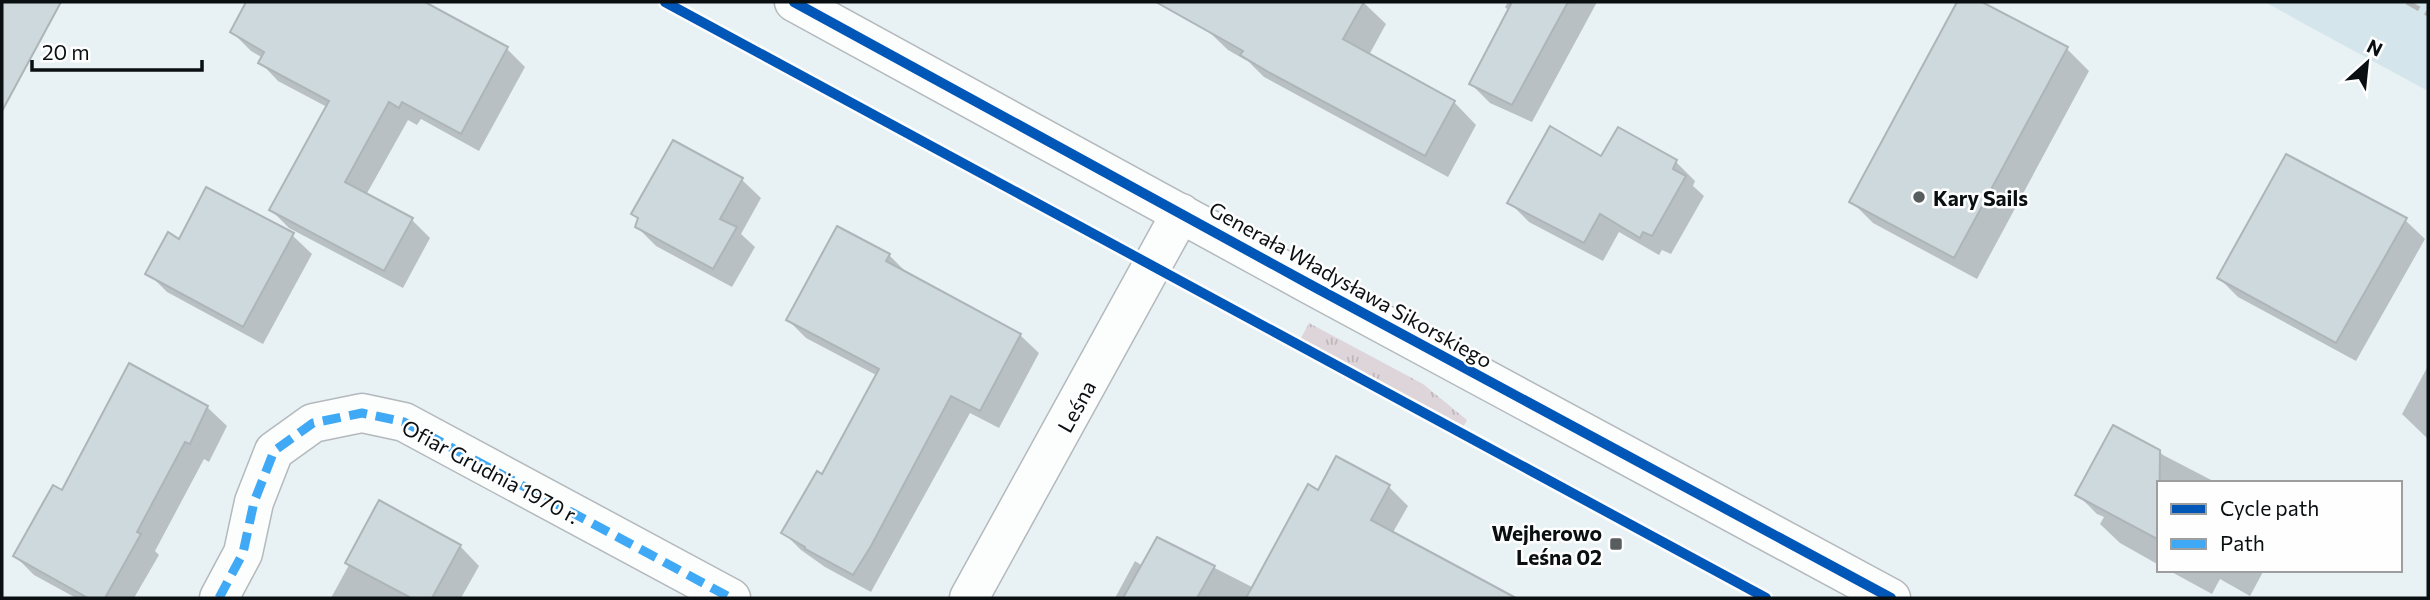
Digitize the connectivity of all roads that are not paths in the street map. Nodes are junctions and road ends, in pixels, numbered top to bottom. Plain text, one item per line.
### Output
1 (794, 2) edge
2 (1181, 212) junction
3 (219, 598) edge
4 (732, 598) edge
5 (969, 598) edge
6 (1891, 598) edge

1 - 2 street, Generała Władysława Sikorskiego
2 - 5 street, Leśna
2 - 6 street, Generała Władysława Sikorskiego
3 - 4 street, Ofiar Grudnia 1970 r.

